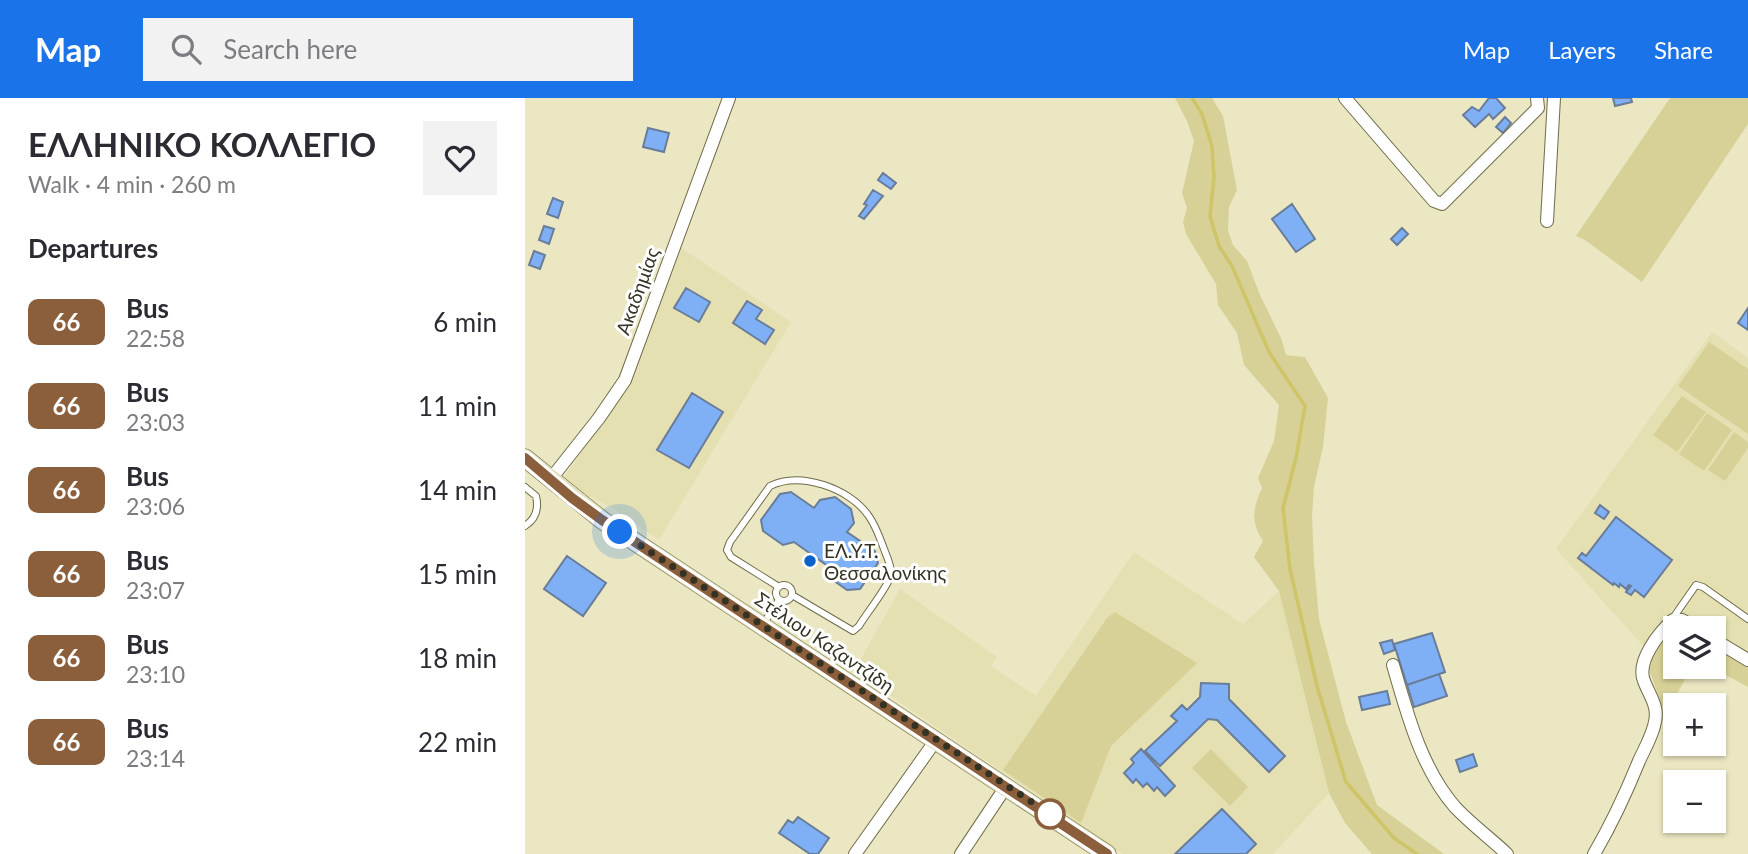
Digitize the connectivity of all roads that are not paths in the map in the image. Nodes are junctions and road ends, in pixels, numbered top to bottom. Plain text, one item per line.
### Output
1 (729, 98) edge
2 (1345, 98) edge
3 (1537, 98) edge
4 (1554, 98) edge
5 (1547, 221) dead end
6 (525, 458) edge
7 (550, 480) junction
8 (525, 487) edge
9 (536, 496) junction
10 (525, 526) edge
11 (779, 587) junction
12 (792, 595) junction
13 (779, 600) junction
14 (1675, 616) edge
15 (1748, 619) edge
16 (762, 625) junction
17 (1663, 633) edge
18 (1726, 647) edge
19 (1748, 660) edge
20 (1393, 664) dead end
21 (936, 740) junction
22 (1007, 785) junction
23 (855, 854) edge
24 (961, 854) edge
25 (1107, 854) edge
26 (1507, 854) edge
27 (1594, 854) edge

1 - 7 street, Ακαδημίας
2 - 3 street
4 - 5 street
6 - 7 main road, Στέλιου Καζαντζίδη
7 - 9 lane
7 - 16 main road, Στέλιου Καζαντζίδη
8 - 9 lane
9 - 10 lane
11 - 12 lane
11 - 12 lane
11 - 13 lane
12 - 13 lane
13 - 16 lane
14 - 15 lane
16 - 21 main road, Στέλιου Καζαντζίδη
17 - 27 street
18 - 19 street
20 - 26 street
21 - 22 main road, Στέλιου Καζαντζίδη
21 - 23 street
22 - 24 street
22 - 25 main road, Στέλιου Καζαντζίδη

